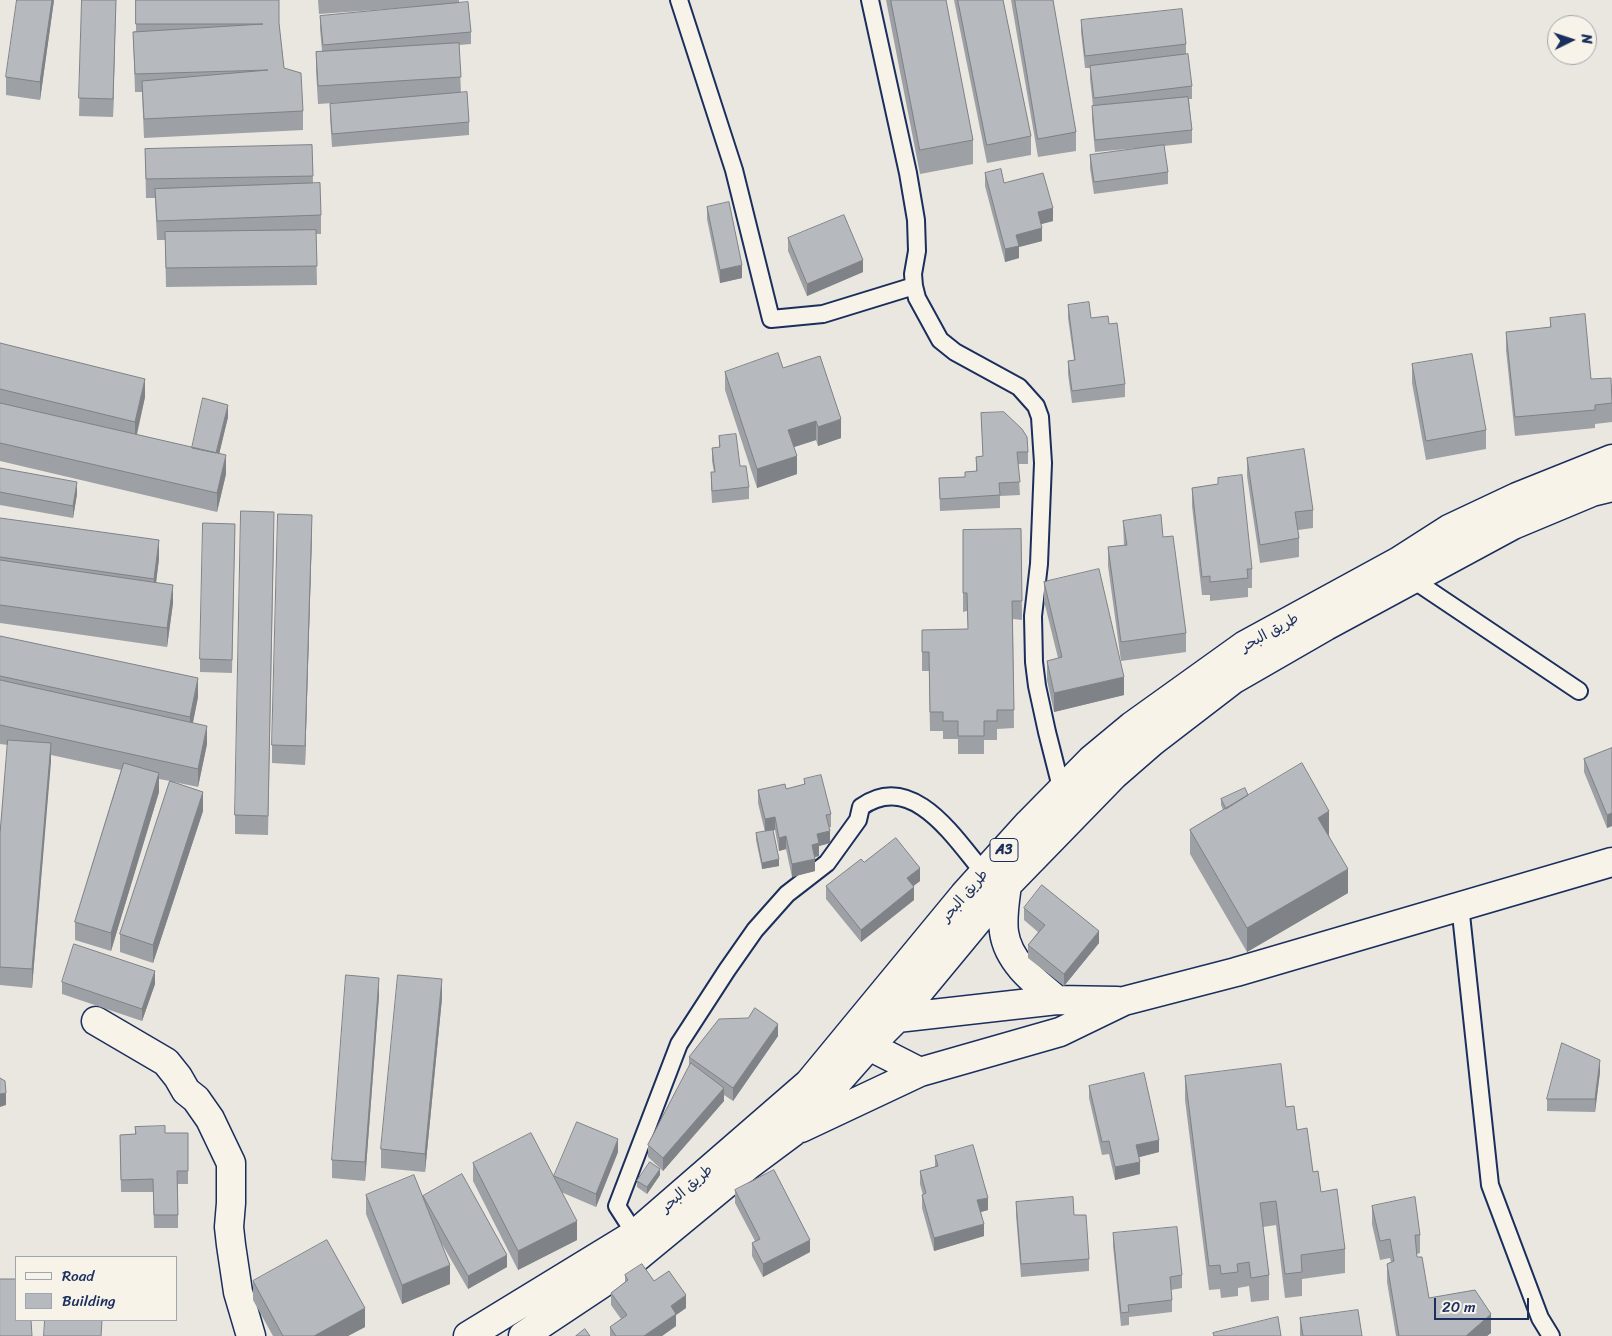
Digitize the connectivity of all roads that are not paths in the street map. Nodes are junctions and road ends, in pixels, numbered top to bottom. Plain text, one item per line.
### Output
1 (679, 0) edge
2 (870, 0) edge
3 (914, 286) junction
4 (1612, 459) edge
5 (1612, 487) edge
6 (1405, 570) junction
7 (1578, 691) dead end
8 (1061, 791) junction
9 (1074, 816) junction
10 (1612, 862) edge
11 (995, 879) junction
12 (1460, 905) junction
13 (1057, 1000) junction
14 (1124, 1001) junction
15 (864, 1017) junction
16 (897, 1018) junction
17 (96, 1021) dead end
18 (857, 1043) junction
19 (920, 1072) junction
20 (793, 1132) junction
21 (635, 1234) junction
22 (251, 1336) edge
23 (468, 1336) edge
24 (523, 1336) edge
25 (1551, 1336) edge

1 - 3 lane
2 - 3 lane
3 - 8 lane
4 - 6 main road, طريق البحر / A3
5 - 6 main road, طريق البحر / A3
6 - 7 lane
6 - 8 main road, طريق البحر / A3
6 - 9 main road, طريق البحر / A3
8 - 9 lane
8 - 11 main road, طريق البحر / A3
9 - 11 main road, طريق البحر / A3
10 - 12 main road
11 - 13 main road
11 - 15 main road, طريق البحر / A3
11 - 16 main road, طريق البحر / A3
11 - 21 lane
12 - 14 main road
12 - 25 lane
13 - 14 main road
13 - 16 main road
14 - 19 main road
15 - 16 main road
15 - 18 main road, طريق البحر / A3
16 - 18 main road, طريق البحر / A3
17 - 22 main road
18 - 19 main road
18 - 20 main road, طريق البحر / A3
18 - 21 main road, طريق البحر / A3
19 - 20 main road
20 - 24 main road, طريق البحر / A3
21 - 23 main road, طريق البحر / A3

